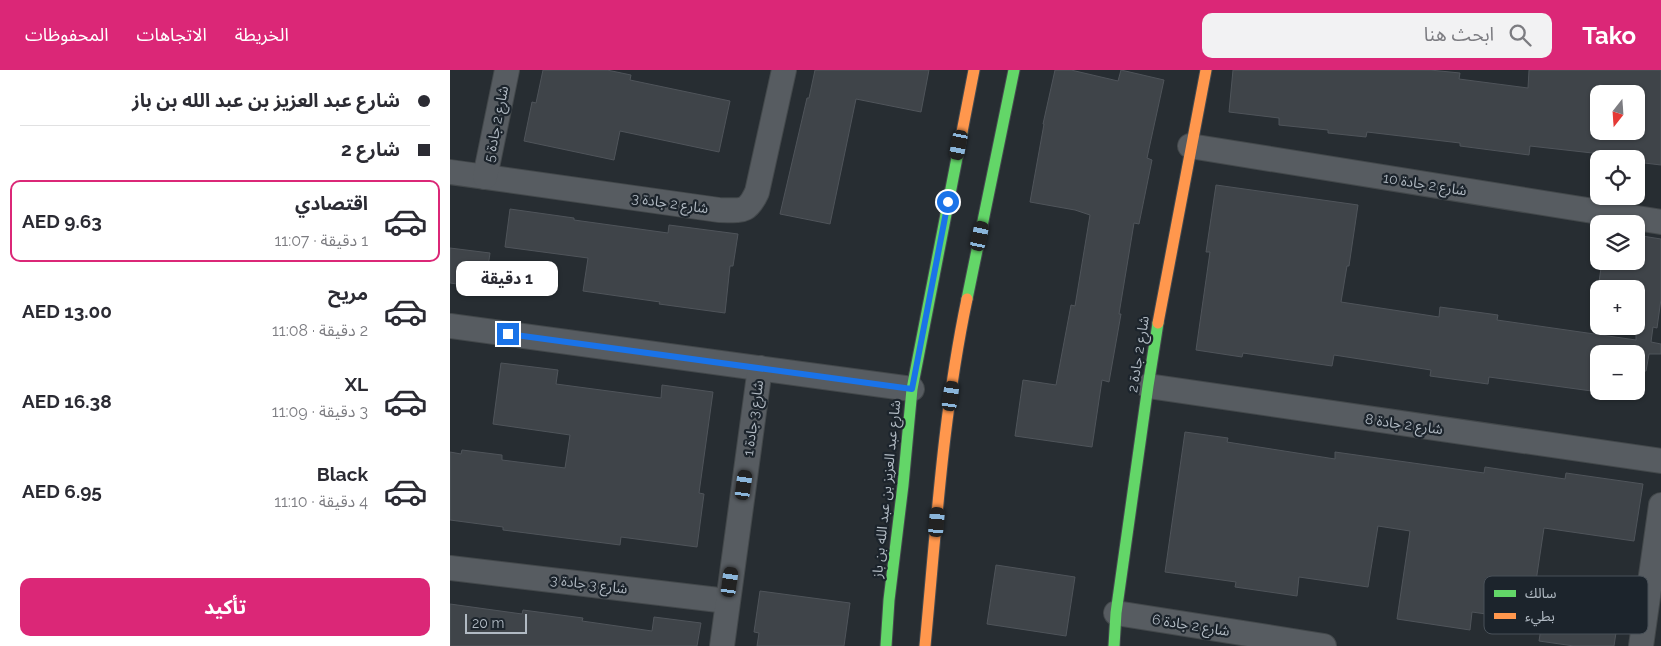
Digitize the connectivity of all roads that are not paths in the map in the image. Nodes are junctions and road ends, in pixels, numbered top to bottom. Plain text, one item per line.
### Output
1 (507, 70) edge
2 (784, 70) edge
3 (974, 70) edge
4 (1014, 70) edge
5 (1206, 70) edge
6 (1190, 146) junction
7 (450, 172) edge
8 (485, 177) junction
9 (1661, 222) edge
10 (450, 326) edge
11 (760, 368) junction
12 (1148, 386) junction
13 (912, 389) junction
14 (1661, 461) edge
15 (903, 485) junction
16 (1661, 504) edge
17 (905, 550) dead end
18 (933, 559) junction
19 (920, 561) dead end
20 (450, 568) edge
21 (1648, 596) edge
22 (905, 598) dead end
23 (889, 600) junction
24 (727, 601) junction
25 (1116, 613) junction
26 (722, 646) edge
27 (886, 646) edge
28 (926, 646) edge
29 (1114, 646) edge
30 (1324, 646) edge

1 - 8 street, شارع 2 جادة 5
2 - 8 street, شارع 2 جادة 3
3 - 13 street, شارع عبد العزيز بن عبد الله بن باز
4 - 18 street
5 - 6 street, شارع 2 جادة 2
6 - 9 street, شارع 2 جادة 10
6 - 12 street, شارع 2 جادة 2
7 - 8 street, شارع 2 جادة 3
10 - 11 street
11 - 13 street
11 - 24 street, شارع 3 جادة 1
12 - 14 street, شارع 2 جادة 8
12 - 25 street, شارع 2 جادة 2
13 - 15 street, شارع عبد العزيز بن عبد الله بن باز
15 - 17 street
15 - 23 street, شارع عبد العزيز بن عبد الله بن باز
16 - 21 street
18 - 19 street
18 - 28 street
20 - 24 street, شارع 3 جادة 3
22 - 23 street
23 - 27 street, شارع عبد العزيز بن عبد الله بن باز
24 - 26 street, شارع 3 جادة 1
25 - 29 street, شارع 2 جادة 2
25 - 30 street, شارع 2 جادة 6

